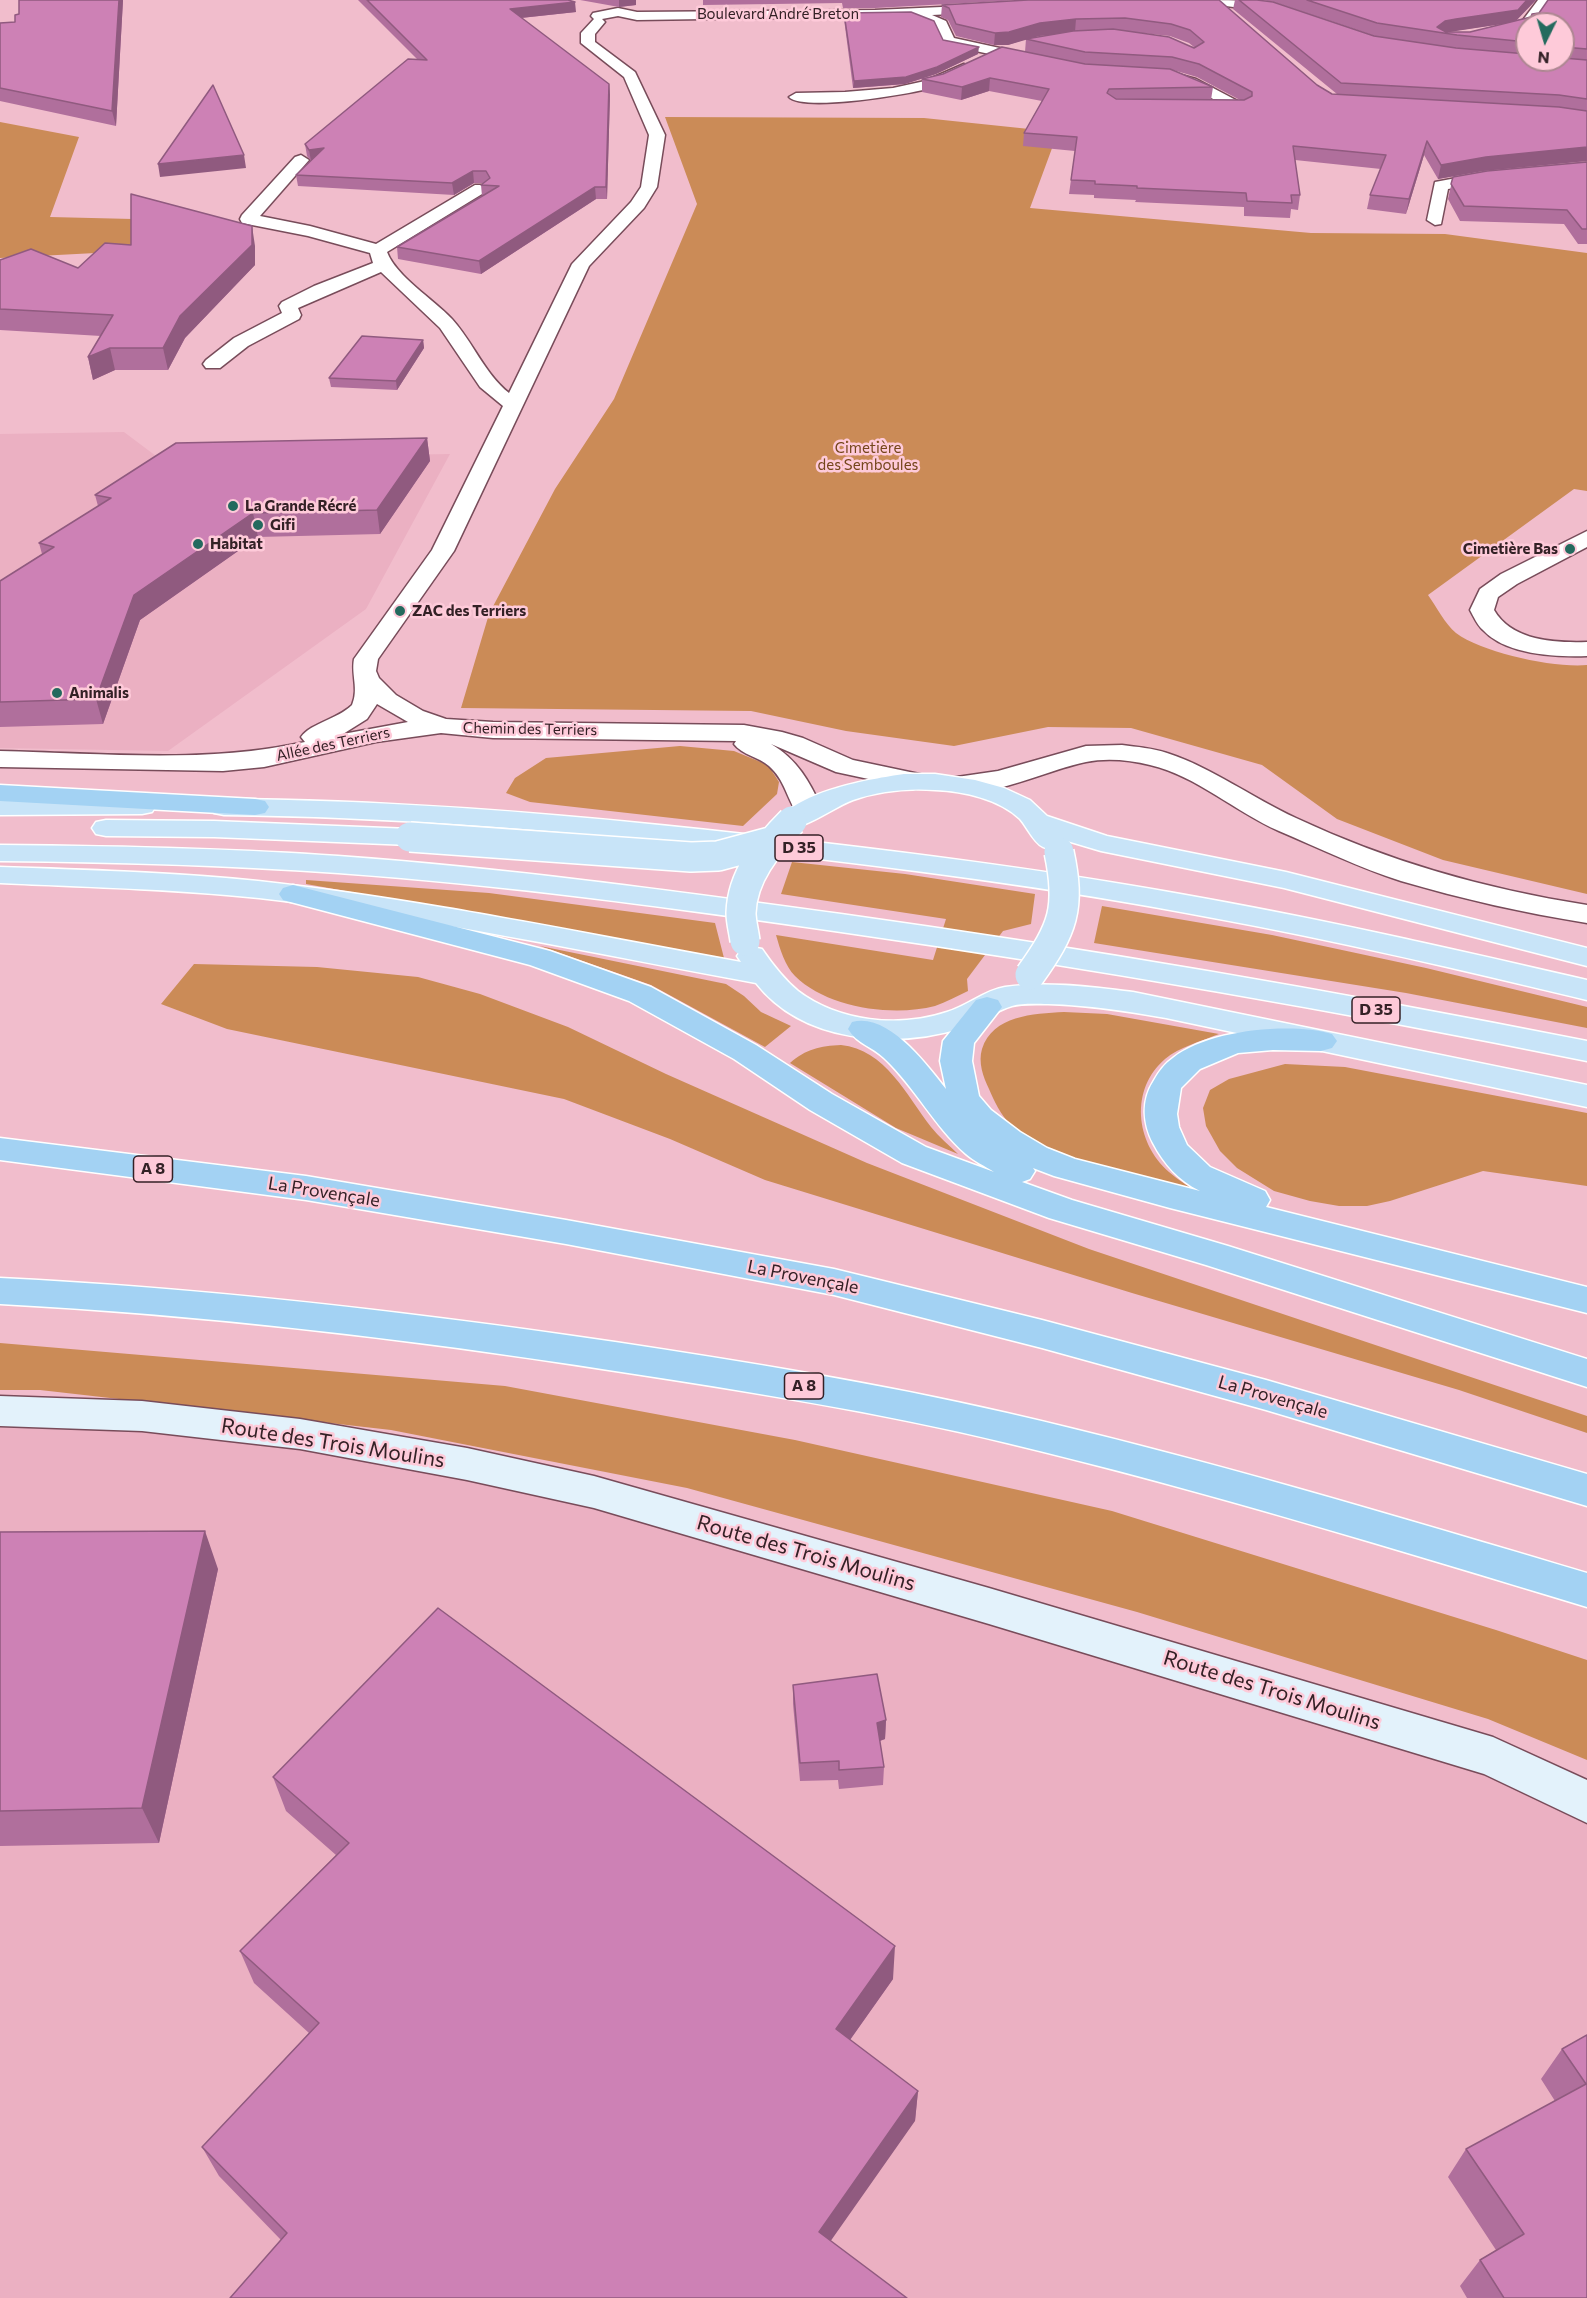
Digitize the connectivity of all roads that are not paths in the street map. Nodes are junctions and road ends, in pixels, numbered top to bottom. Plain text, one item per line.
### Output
1 (1211, 0) edge
2 (1545, 0) edge
3 (1005, 8) edge
4 (913, 12) junction
5 (1290, 13) edge
6 (613, 24) junction
7 (1484, 36) edge
8 (1037, 44) edge
9 (597, 51) junction
10 (999, 52) junction
11 (1052, 64) edge
12 (1151, 74) edge
13 (796, 98) dead end
14 (1196, 107) edge
15 (301, 160) dead end
16 (1587, 168) edge
17 (481, 188) edge
18 (1435, 220) dead end
19 (380, 258) junction
20 (213, 364) dead end
21 (513, 404) junction
22 (1587, 538) edge
23 (1587, 649) edge
24 (368, 681) junction
25 (361, 710) junction
26 (414, 716) junction
27 (443, 726) junction
28 (666, 731) junction
29 (0, 759) edge
30 (1064, 762) junction
31 (223, 763) junction
32 (915, 781) junction
33 (959, 784) junction
34 (0, 793) edge
35 (0, 807) edge
36 (255, 807) junction
37 (800, 814) junction
38 (1029, 815) junction
39 (0, 827) edge
40 (770, 842) junction
41 (0, 853) edge
42 (0, 875) edge
43 (292, 894) junction
44 (1587, 914) edge
45 (1587, 957) edge
46 (762, 975) junction
47 (1587, 990) edge
48 (995, 1002) junction
49 (863, 1029) junction
50 (1321, 1041) junction
51 (1587, 1051) edge
52 (1587, 1096) edge
53 (0, 1149) edge
54 (1216, 1255) junction
55 (1466, 1269) junction
56 (0, 1291) edge
57 (1587, 1300) edge
58 (1587, 1373) edge
59 (0, 1411) edge
60 (1587, 1490) edge
61 (1587, 1590) edge
62 (1587, 1802) edge

1 - 5 street
2 - 7 street
3 - 4 street, Boulevard André Breton
4 - 6 street, Boulevard André Breton
4 - 10 street
6 - 9 street
6 - 9 street
8 - 10 street
9 - 21 street
10 - 11 street
10 - 13 street
12 - 14 street
15 - 19 street
16 - 18 street
17 - 19 street
19 - 20 street
19 - 21 street
21 - 24 street
22 - 23 street
24 - 25 street, Allée des Terriers
24 - 26 street, Chemin des Terriers
25 - 26 street, Allée des Terriers
25 - 31 street, Allée des Terriers
26 - 27 street, Chemin des Terriers
27 - 28 street, Chemin des Terriers
27 - 31 street, Allée des Terriers
28 - 32 street, Chemin des Terriers
28 - 37 street, Chemin des Terriers
29 - 31 street, Allée des Terriers
30 - 33 street
30 - 38 street
30 - 44 street
32 - 33 main road
32 - 37 main road
33 - 38 main road
34 - 36 highway
35 - 36 main road, D 35
36 - 47 main road, D 35
37 - 40 main road, bridge
38 - 45 main road
38 - 48 main road, bridge
39 - 40 main road, bridge
40 - 46 main road, bridge
41 - 51 main road, D 35
42 - 43 main road
43 - 46 main road
43 - 54 highway
46 - 49 main road
48 - 49 main road
48 - 50 main road
48 - 55 highway
49 - 54 highway
50 - 52 main road
50 - 55 highway
53 - 60 highway, La Provençale / A 8
54 - 58 highway
55 - 57 highway
56 - 61 highway, A 8
59 - 62 street, Route des Trois Moulins

